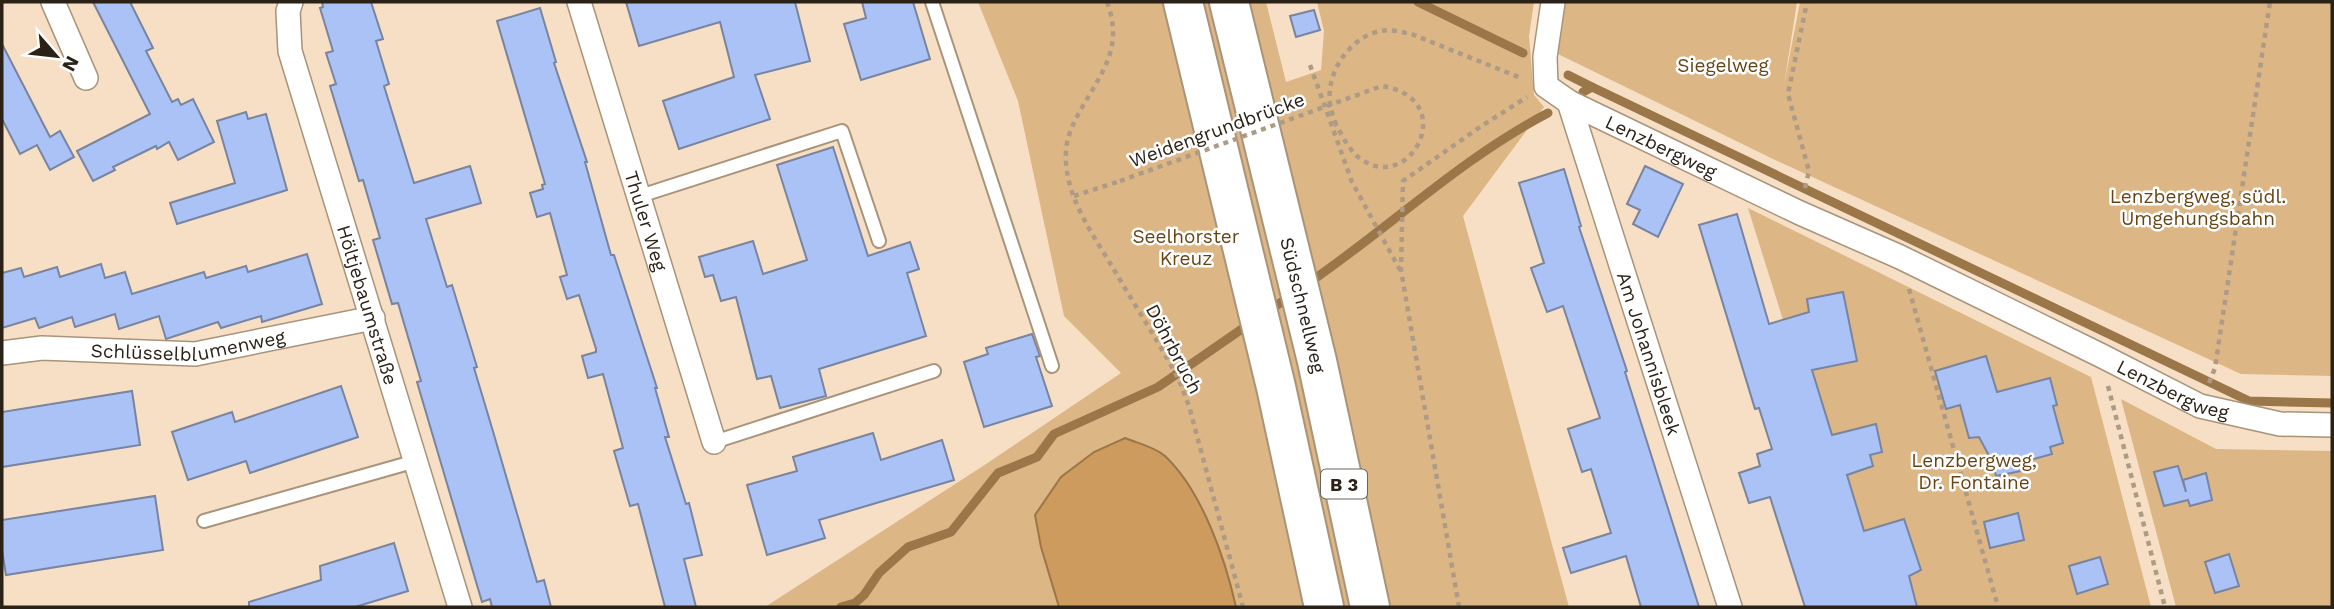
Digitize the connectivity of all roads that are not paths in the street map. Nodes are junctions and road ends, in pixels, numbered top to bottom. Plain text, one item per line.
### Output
1 (53, 2) edge
2 (291, 2) edge
3 (579, 2) edge
4 (932, 2) edge
5 (1229, 2) edge
6 (1553, 2) edge
7 (1184, 6) edge
8 (86, 78) dead end
9 (1569, 102) junction
10 (639, 196) junction
11 (879, 241) dead end
12 (373, 318) junction
13 (2, 353) edge
14 (1052, 366) dead end
15 (934, 371) dead end
16 (2332, 425) edge
17 (714, 442) joint
18 (416, 461) junction
19 (204, 521) dead end
20 (460, 607) edge
21 (1324, 607) edge
22 (1370, 607) edge
23 (1730, 607) edge

1 - 8 street
2 - 12 street, Höltjebaumstraße
3 - 10 street, Thuler Weg
4 - 14 lane
5 - 22 highway, Südschnellweg / B 3
6 - 9 street, Lenzbergweg
7 - 21 highway, B 3
9 - 16 street, Lenzbergweg
9 - 23 street, Am Johannisbleek
10 - 11 lane
10 - 17 street, Thuler Weg
12 - 13 street, Schlüsselblumenweg
12 - 18 street, Höltjebaumstraße
15 - 17 lane
18 - 19 lane
18 - 20 street, Höltjebaumstraße

